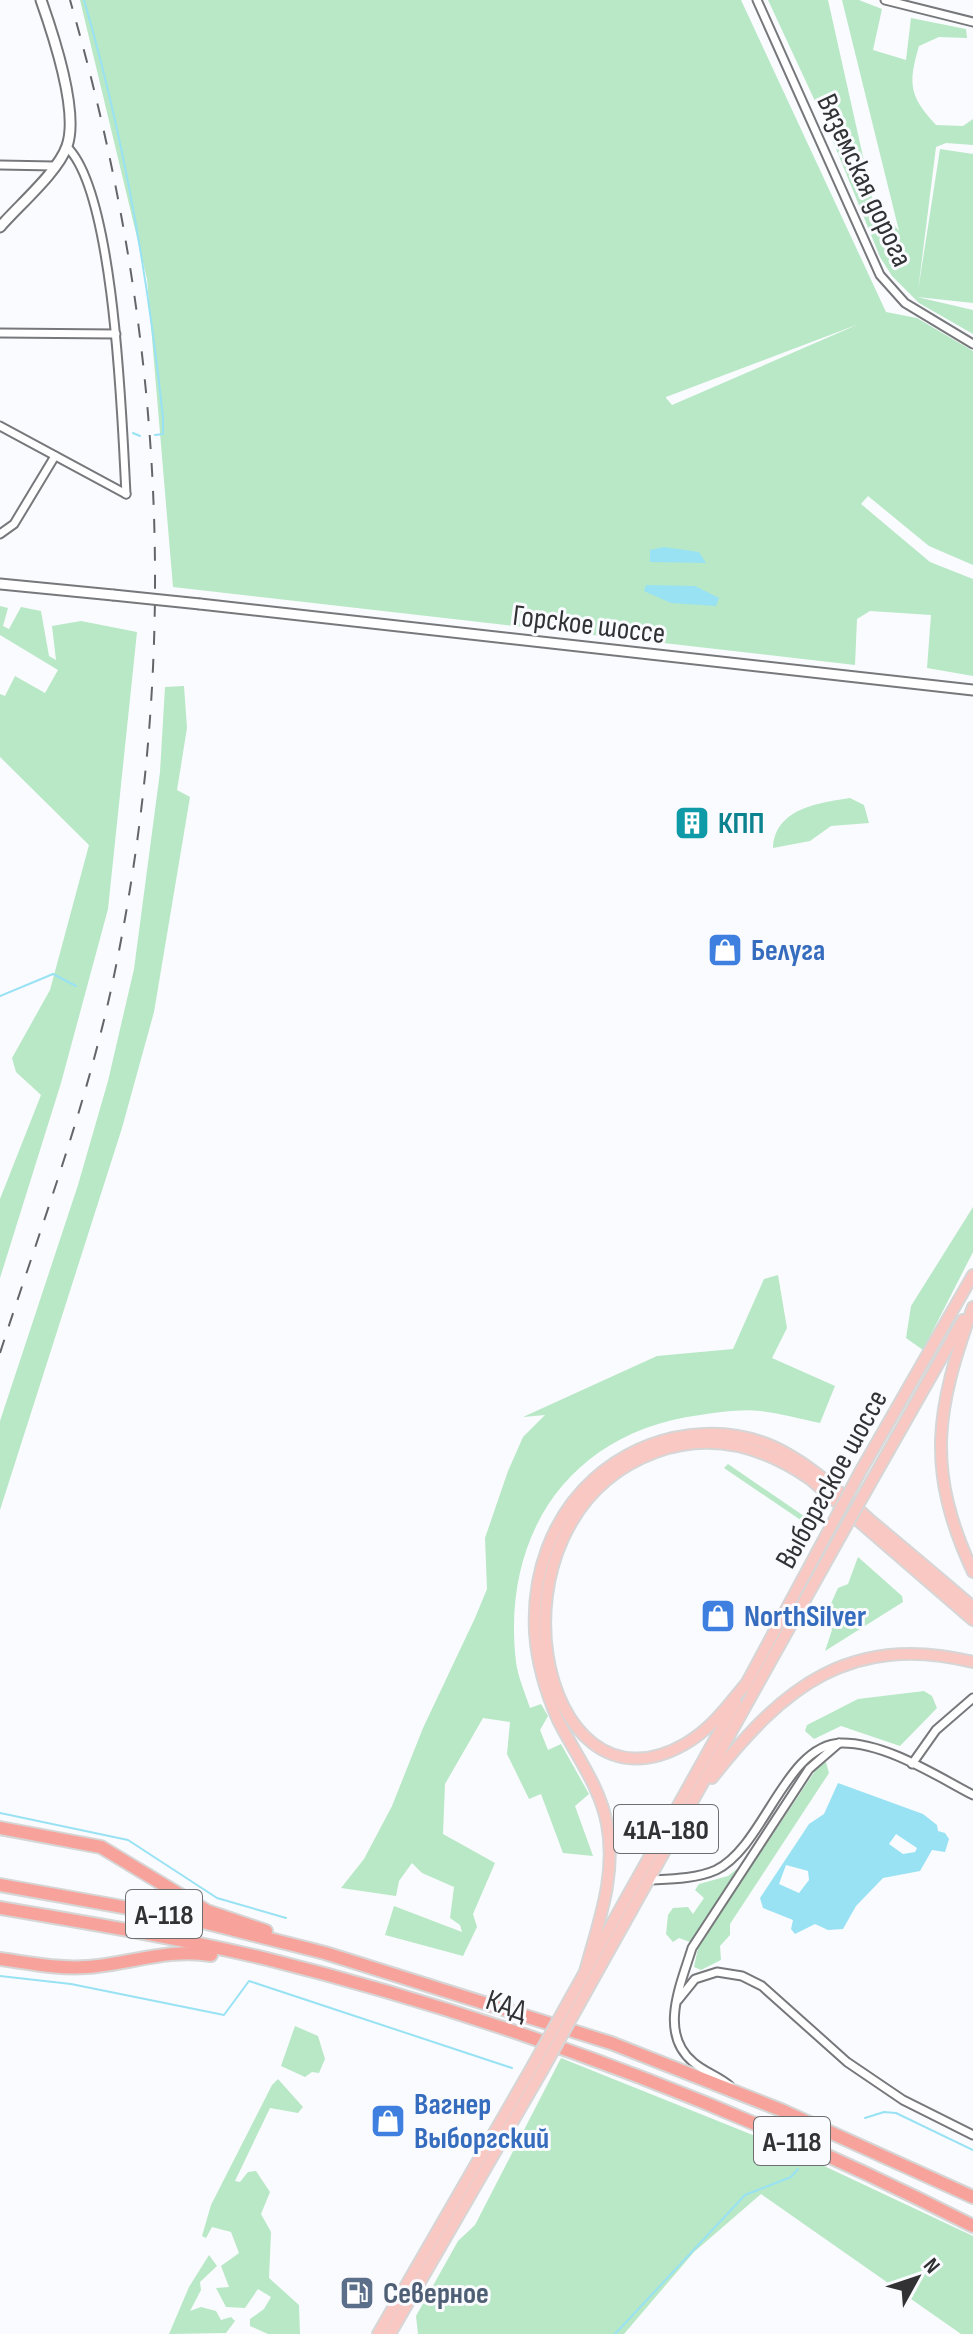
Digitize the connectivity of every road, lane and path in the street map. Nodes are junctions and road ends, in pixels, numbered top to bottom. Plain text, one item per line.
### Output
1 (41, 0) edge
2 (757, 0) edge
3 (885, 0) edge
4 (973, 22) edge
5 (67, 147) junction
6 (0, 165) edge
7 (54, 166) junction
8 (0, 227) edge
9 (0, 333) edge
10 (116, 334) junction
11 (973, 344) edge
12 (0, 426) edge
13 (55, 456) junction
14 (0, 534) edge
15 (0, 584) edge
16 (973, 690) edge
17 (973, 1275) edge
18 (973, 1304) edge
19 (973, 1572) edge
20 (973, 1607) edge
21 (973, 1620) edge
22 (973, 1662) edge
23 (745, 1685) junction
24 (973, 1698) edge
25 (839, 1743) junction
26 (912, 1764) junction
27 (973, 1795) edge
28 (691, 1804) junction
29 (0, 1828) edge
30 (649, 1880) junction
31 (0, 1885) edge
32 (0, 1908) edge
33 (325, 1953) junction
34 (0, 1959) edge
35 (312, 1972) junction
36 (585, 1972) junction
37 (576, 1999) junction
38 (677, 2001) junction
39 (537, 2069) junction
40 (738, 2093) junction
41 (973, 2135) edge
42 (973, 2197) edge
43 (973, 2226) edge
44 (378, 2334) edge
45 (390, 2334) edge

1 - 5 main road
2 - 11 street, Вяземская дорога
3 - 4 street
5 - 7 main road
5 - 10 street
6 - 7 street
7 - 8 main road
9 - 10 street
10 - 13 street
12 - 13 street
13 - 14 street
15 - 16 main road, Горское шоссе, bridge
17 - 23 main road, Выборгское шоссе / 41А-180, bridge
18 - 19 main road
18 - 28 main road, Выборгское шоссе / 41А-180, bridge
20 - 36 main road
21 - 23 main road
22 - 28 main road
23 - 36 main road, Выборгское шоссе / 41А-180
24 - 26 street
25 - 26 street
25 - 30 street
25 - 38 street
26 - 27 street
28 - 30 main road, Выборгское шоссе / 41А-180
29 - 33 highway
30 - 37 main road, Выборгское шоссе / 41А-180
31 - 33 highway, КАД / А-118
32 - 35 highway, КАД / А-118
33 - 40 highway, КАД / А-118
34 - 35 highway
35 - 43 highway, КАД / А-118
36 - 37 main road, Выборгское шоссе / 41А-180
37 - 39 main road, Выборгское шоссе / 41А-180, bridge
38 - 40 street
38 - 41 street
39 - 44 main road, Выборгское шоссе / 41А-180
39 - 45 main road, Выборгское шоссе / 41А-180
40 - 42 highway, КАД / А-118

